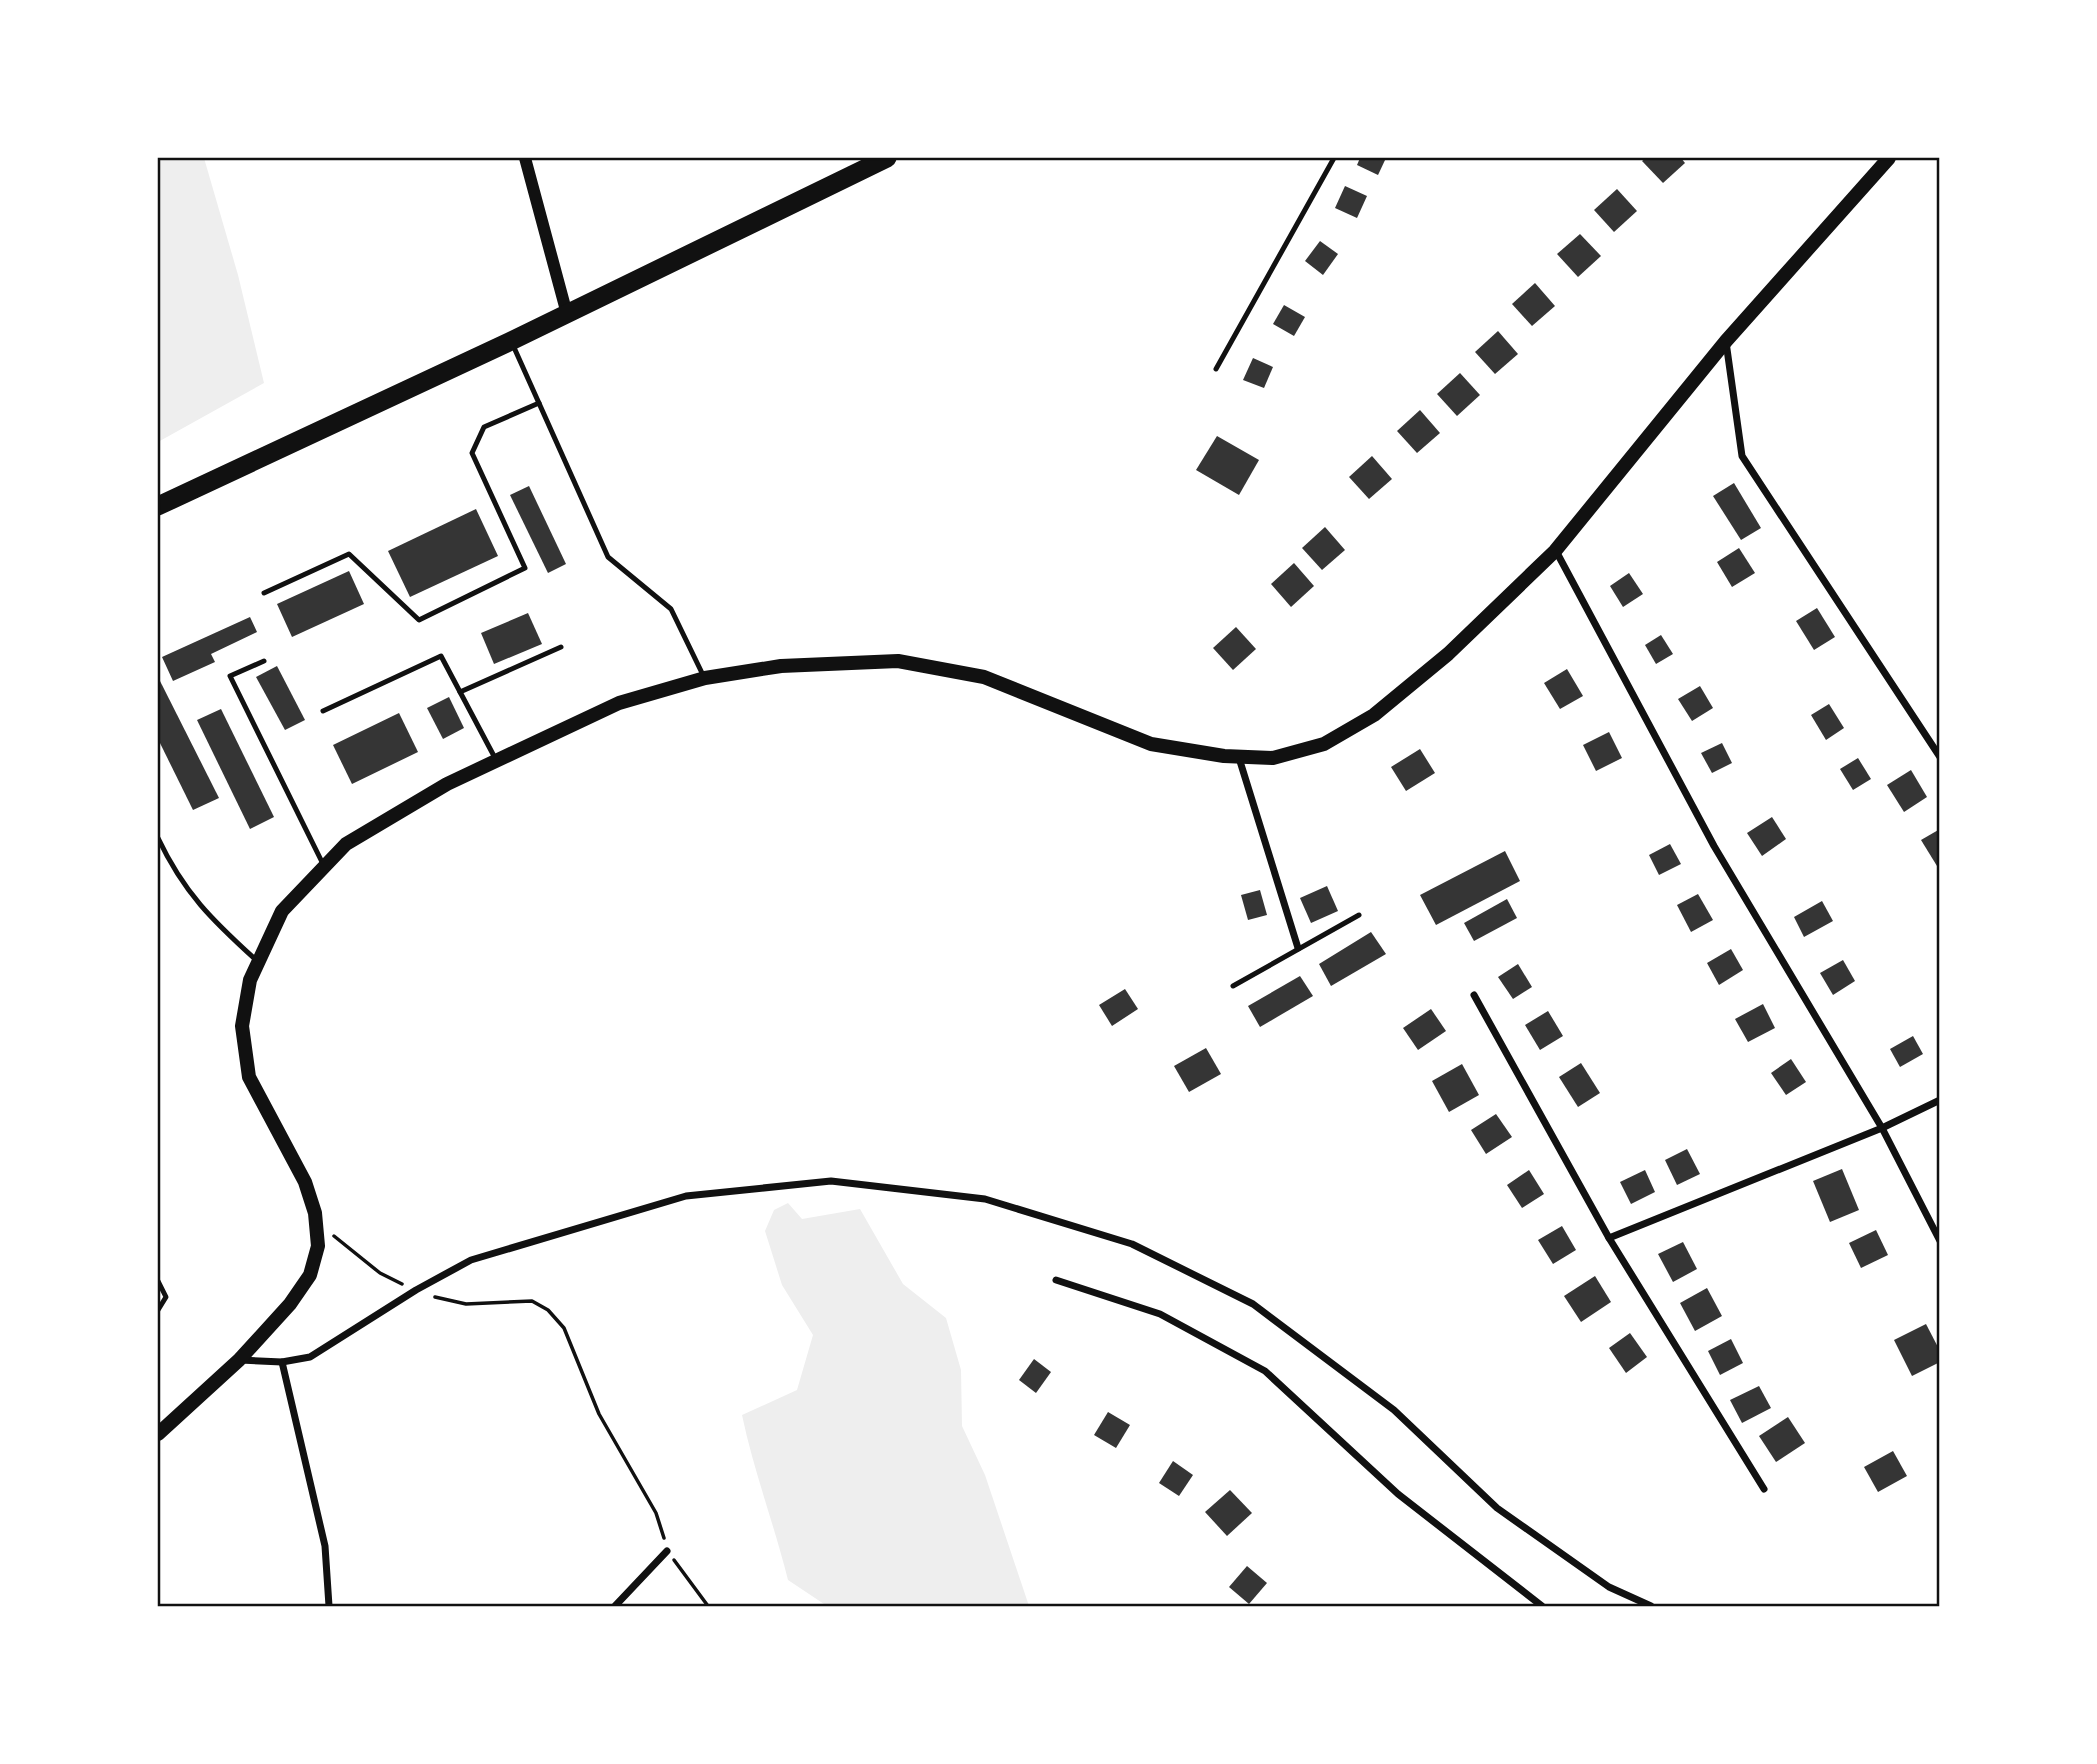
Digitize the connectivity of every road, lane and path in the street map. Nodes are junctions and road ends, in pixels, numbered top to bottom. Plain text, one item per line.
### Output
1 (525, 158) edge
2 (887, 158) edge
3 (1334, 158) edge
4 (1889, 158) edge
5 (567, 314) junction
6 (511, 341) junction
7 (1726, 341) junction
8 (1216, 369) dead end
9 (539, 403) junction
10 (158, 506) edge
11 (1555, 551) junction
12 (264, 593) dead end
13 (561, 647) dead end
14 (264, 661) dead end
15 (705, 678) junction
16 (460, 692) junction
17 (323, 711) dead end
18 (1940, 757) edge
19 (1239, 758) junction
20 (496, 761) junction
21 (158, 838) edge
22 (324, 867) junction
23 (1359, 915) dead end
24 (1298, 948) junction
25 (259, 962) junction
26 (1233, 986) dead end
27 (1474, 995) dead end
28 (1940, 1100) edge
29 (1882, 1128) junction
30 (315, 1213) junction
31 (1609, 1238) junction
32 (1940, 1241) edge
33 (1056, 1280) dead end
34 (158, 1281) edge
35 (416, 1290) junction
36 (158, 1310) edge
37 (239, 1360) junction
38 (282, 1362) junction
39 (158, 1434) edge
40 (1763, 1489) dead end
41 (667, 1551) junction
42 (329, 1606) edge
43 (615, 1606) edge
44 (708, 1606) edge
45 (1542, 1606) edge
46 (1651, 1606) edge

1 - 5 street
2 - 5 highway
3 - 8 lane
4 - 7 main road
5 - 6 highway
6 - 9 lane
6 - 10 highway
7 - 11 main road
7 - 18 street
9 - 12 lane
9 - 15 lane
11 - 19 main road
11 - 29 street
13 - 16 lane
14 - 22 lane
15 - 19 main road
15 - 20 main road
16 - 17 lane
16 - 20 lane
19 - 24 street
20 - 22 main road
21 - 25 lane
22 - 25 main road
23 - 24 lane
24 - 26 lane
25 - 30 main road
27 - 31 street
28 - 29 street
29 - 31 street
29 - 32 street
30 - 35 path
30 - 37 main road
31 - 40 street
33 - 45 street
34 - 36 lane
35 - 38 street
35 - 41 path
35 - 46 street
37 - 38 street
37 - 39 main road
38 - 42 street
41 - 43 street
41 - 44 path

